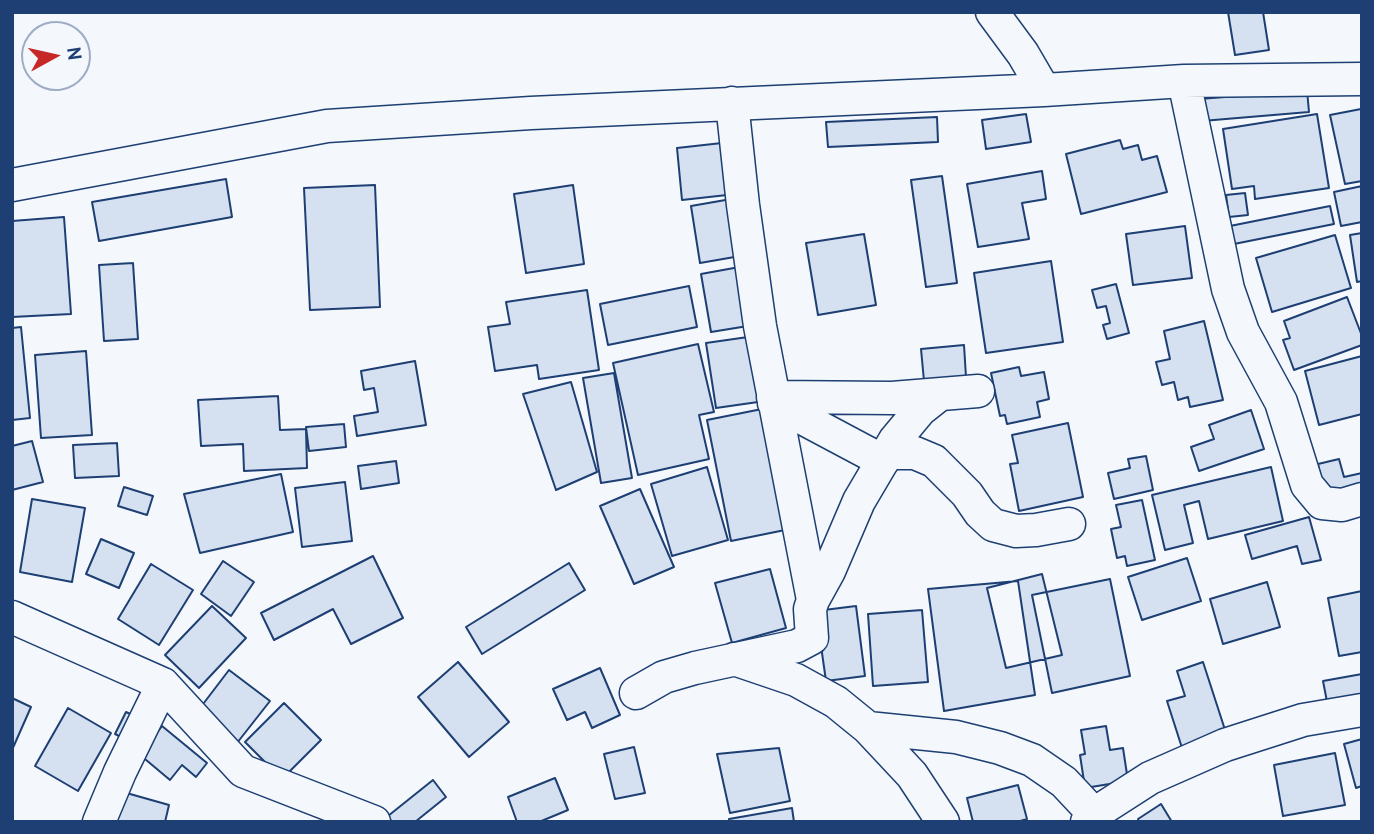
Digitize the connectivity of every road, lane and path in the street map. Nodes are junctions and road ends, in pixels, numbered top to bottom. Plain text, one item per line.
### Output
1 (992, 12) edge
2 (1362, 79) edge
3 (1184, 81) junction
4 (1044, 90) junction
5 (732, 103) junction
6 (12, 186) edge
7 (978, 391) dead end
8 (939, 395) junction
9 (773, 400) junction
10 (885, 457) junction
11 (1362, 499) edge
12 (1069, 524) dead end
13 (813, 600) junction
14 (12, 617) edge
15 (733, 659) junction
16 (163, 684) junction
17 (636, 693) dead end
18 (1362, 710) edge
19 (868, 728) junction
20 (1091, 818) edge
21 (99, 822) edge
22 (374, 822) edge
23 (943, 822) edge

1 - 4 street
2 - 3 street
3 - 4 street
3 - 11 street
4 - 5 street
5 - 6 street
5 - 9 street
7 - 8 street
8 - 9 street
8 - 10 street
9 - 10 street
9 - 13 street
10 - 12 street
10 - 13 street
13 - 15 street
14 - 16 street
15 - 17 street
15 - 19 street
16 - 21 street
16 - 22 street
18 - 20 street
19 - 20 street
19 - 23 street

